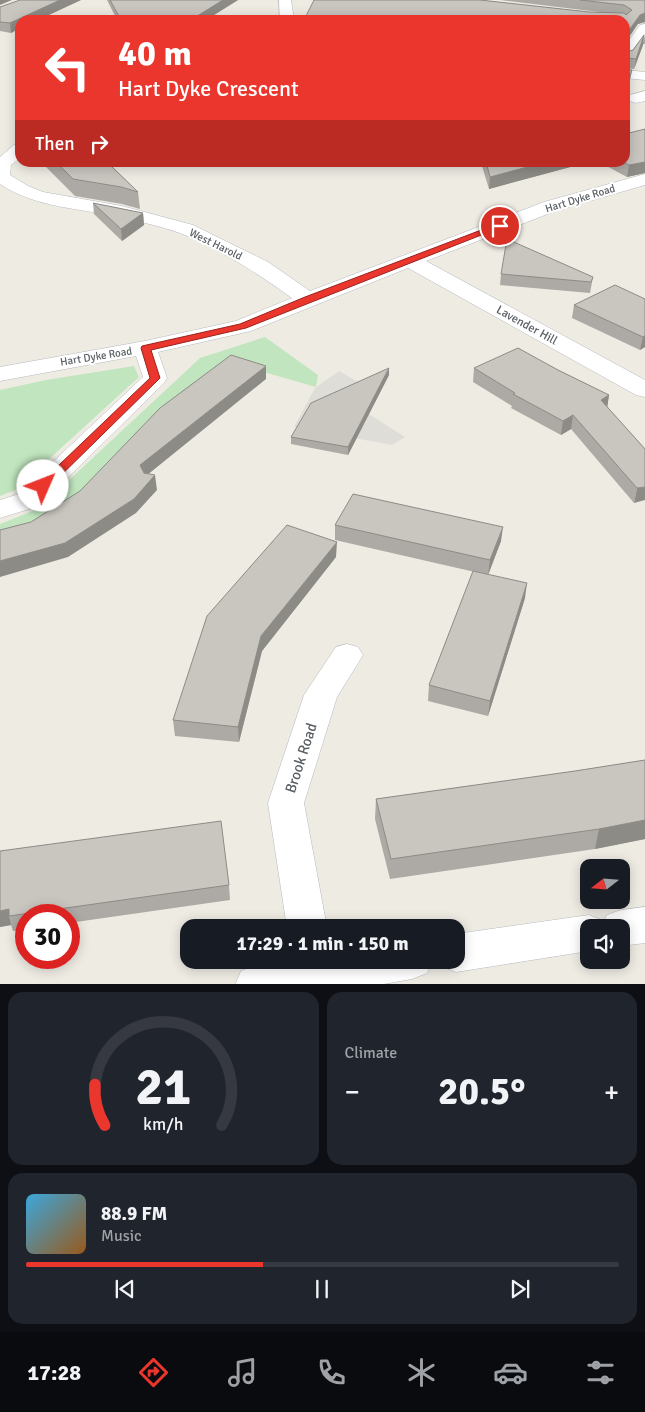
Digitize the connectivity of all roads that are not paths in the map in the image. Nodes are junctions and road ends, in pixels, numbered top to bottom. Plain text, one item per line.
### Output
1 (285, 0) edge
2 (286, 15) edge
3 (645, 28) edge
4 (630, 49) edge
5 (630, 74) edge
6 (645, 76) edge
7 (15, 153) edge
8 (1, 177) edge
9 (645, 178) edge
10 (410, 261) junction
11 (308, 299) junction
12 (146, 348) junction
13 (0, 374) edge
14 (645, 390) edge
15 (0, 509) edge
16 (347, 654) dead end
17 (305, 919) edge
18 (645, 925) edge
19 (630, 927) edge
20 (580, 934) edge
21 (465, 952) edge
22 (307, 969) edge
23 (256, 984) edge

1 - 2 street
3 - 4 street
5 - 6 street
7 - 8 street
8 - 11 street, West Harold
9 - 10 street, Hart Dyke Road
10 - 11 street, Hart Dyke Road
10 - 14 street, Lavender Hill
11 - 12 street, Hart Dyke Road
12 - 13 street, Hart Dyke Road
12 - 15 street
16 - 17 street, Brook Road
18 - 19 street
20 - 21 street
22 - 23 street

